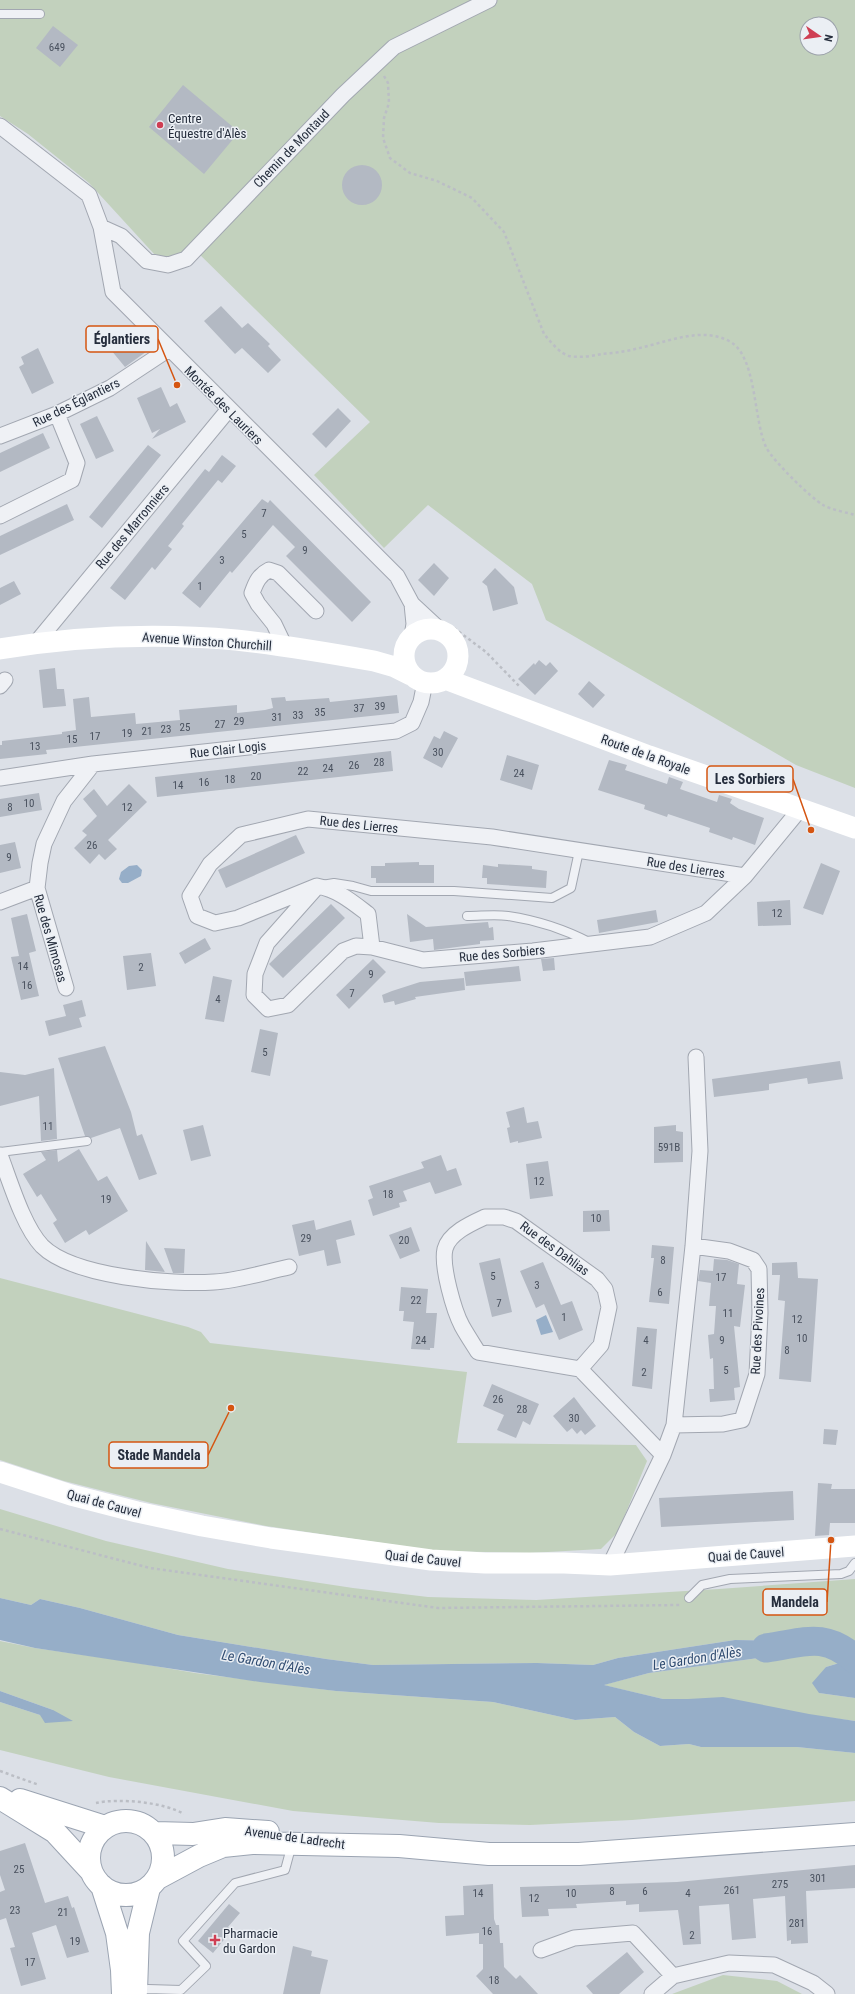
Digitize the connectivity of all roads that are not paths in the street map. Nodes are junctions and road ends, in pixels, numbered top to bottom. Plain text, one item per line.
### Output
1 (489, 0) edge
2 (0, 14) edge
3 (40, 14) dead end
4 (0, 126) edge
5 (102, 227) junction
6 (169, 349) junction
7 (229, 409) junction
8 (57, 414) junction
9 (0, 436) edge
10 (0, 516) edge
11 (412, 604) junction
12 (316, 611) dead end
13 (445, 628) junction
14 (409, 642) junction
15 (36, 643) junction
16 (285, 647) junction
17 (0, 649) edge
18 (458, 656) junction
19 (374, 661) junction
20 (427, 679) junction
21 (506, 702) junction
22 (93, 764) junction
23 (0, 778) edge
24 (801, 808) junction
25 (855, 828) edge
26 (579, 850) junction
27 (745, 876) junction
28 (317, 886) junction
29 (37, 888) junction
30 (0, 902) edge
31 (468, 916) dead end
32 (594, 944) junction
33 (372, 947) junction
34 (66, 988) dead end
35 (696, 1057) dead end
36 (87, 1141) dead end
37 (0, 1152) edge
38 (0, 1155) edge
39 (693, 1246) junction
40 (289, 1267) dead end
41 (580, 1369) junction
42 (674, 1425) junction
43 (663, 1455) junction
44 (0, 1472) edge
45 (855, 1546) edge
46 (855, 1563) edge
47 (610, 1565) junction
48 (689, 1598) road end
49 (0, 1794) edge
50 (0, 1798) edge
51 (105, 1827) junction
52 (155, 1833) junction
53 (855, 1834) edge
54 (292, 1844) junction
55 (352, 1845) junction
56 (96, 1878) junction
57 (153, 1883) junction
58 (541, 1950) dead end
59 (673, 1976) junction
60 (132, 1994) edge
61 (652, 1994) edge
62 (826, 1994) edge

1 - 5 street, Chemin de Montaud
2 - 3 lane
4 - 5 street, Montée des Lauriers
5 - 6 street, Montée des Lauriers
6 - 7 street, Montée des Lauriers
6 - 8 street, Rue des Églantiers
7 - 11 street, Montée des Lauriers
7 - 15 street, Rue des Marronniers
8 - 9 street, Rue des Églantiers
8 - 10 street
11 - 13 street, Montée des Lauriers
11 - 14 street, Montée des Lauriers
12 - 16 street
13 - 14 main road
13 - 18 main road
14 - 19 main road
14 - 20 main road
15 - 16 main road, Avenue Winston Churchill
15 - 17 main road, Avenue Winston Churchill
16 - 19 main road, Avenue Winston Churchill
18 - 20 main road
18 - 21 main road, Route de la Royale
19 - 20 main road, Avenue Winston Churchill
20 - 21 main road, Route de la Royale
20 - 22 street, Rue Clair Logis
21 - 24 main road, Route de la Royale
22 - 23 street, Rue Clair Logis
22 - 29 street, Rue des Mimosas
24 - 25 main road, Route de la Royale
24 - 27 street, Rue des Sorbiers
26 - 27 street, Rue des Lierres
26 - 28 lane
26 - 28 street, Rue des Lierres
27 - 32 street, Rue des Sorbiers
28 - 33 street
28 - 33 street, Rue des Sorbiers
29 - 30 street, Rue des Mimosas
29 - 34 street, Rue des Mimosas
31 - 32 lane
32 - 33 street, Rue des Sorbiers
35 - 39 street
36 - 37 lane
38 - 40 street
39 - 42 street
39 - 42 street, Rue des Pivoines
41 - 41 street, Rue des Dahlias
41 - 43 street
42 - 43 street
43 - 47 street
44 - 47 main road, Quai de Cauvel
45 - 47 main road, Quai de Cauvel
46 - 48 lane
49 - 51 main road
50 - 56 main road
51 - 52 main road
51 - 56 main road
52 - 55 main road, Avenue de Ladrecht
52 - 57 main road
53 - 55 main road
54 - 55 main road, Avenue de Ladrecht
54 - 57 main road, Avenue de Ladrecht
54 - 60 lane
56 - 57 main road
56 - 60 main road
57 - 60 main road
58 - 59 street
59 - 61 street
59 - 62 street

